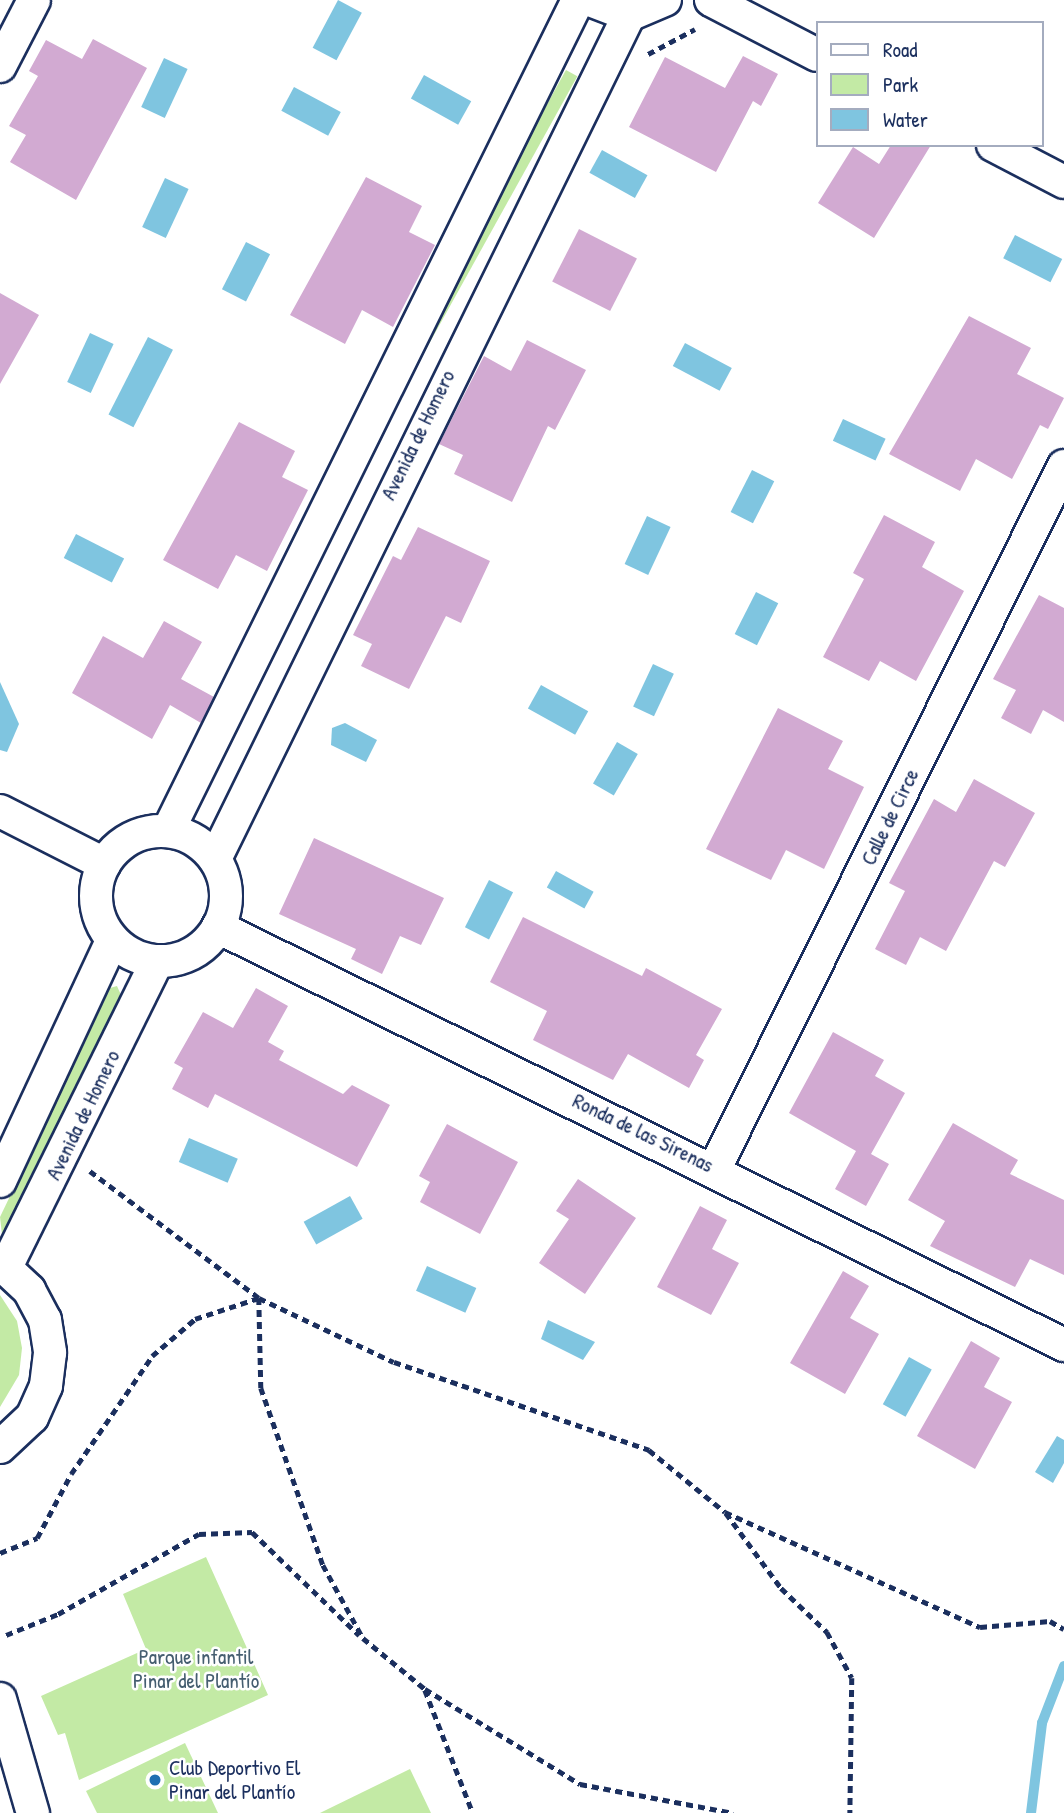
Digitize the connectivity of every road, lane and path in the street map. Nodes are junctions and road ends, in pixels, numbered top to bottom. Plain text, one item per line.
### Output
1 (34, 0) edge
2 (578, 0) edge
3 (590, 0) edge
4 (665, 0) edge
5 (711, 0) edge
6 (629, 15) junction
7 (816, 54) edge
8 (0, 66) edge
9 (997, 147) edge
10 (1064, 182) edge
11 (1064, 466) edge
12 (0, 811) edge
13 (168, 831) junction
14 (215, 859) junction
15 (104, 864) junction
16 (218, 927) junction
17 (113, 941) junction
18 (157, 962) junction
19 (81, 1164) dead end
20 (715, 1168) junction
21 (0, 1181) edge
22 (3, 1265) edge
23 (260, 1298) junction
24 (1064, 1345) edge
25 (0, 1447) edge
26 (725, 1512) junction
27 (0, 1553) edge
28 (1064, 1629) edge
29 (6, 1635) dead end
30 (363, 1638) junction
31 (425, 1689) junction
32 (0, 1699) edge
33 (33, 1813) edge
34 (473, 1813) edge
35 (733, 1813) edge
36 (850, 1813) edge

1 - 8 street
2 - 13 street
3 - 6 street
4 - 6 street
5 - 7 street
6 - 14 street, Avenida de Homero
9 - 10 street
11 - 20 street, Calle de Circe
12 - 15 street
13 - 14 street
13 - 15 street
14 - 16 street
15 - 17 street
16 - 18 street
16 - 20 street, Ronda de las Sirenas
17 - 18 street
17 - 21 street
18 - 22 street, Avenida de Homero
19 - 23 path
20 - 24 street, Ronda de las Sirenas
22 - 25 street
23 - 26 path
23 - 27 path
23 - 30 path
26 - 28 path
26 - 36 path
29 - 30 path
30 - 31 path
31 - 34 path
31 - 35 path
32 - 33 street

